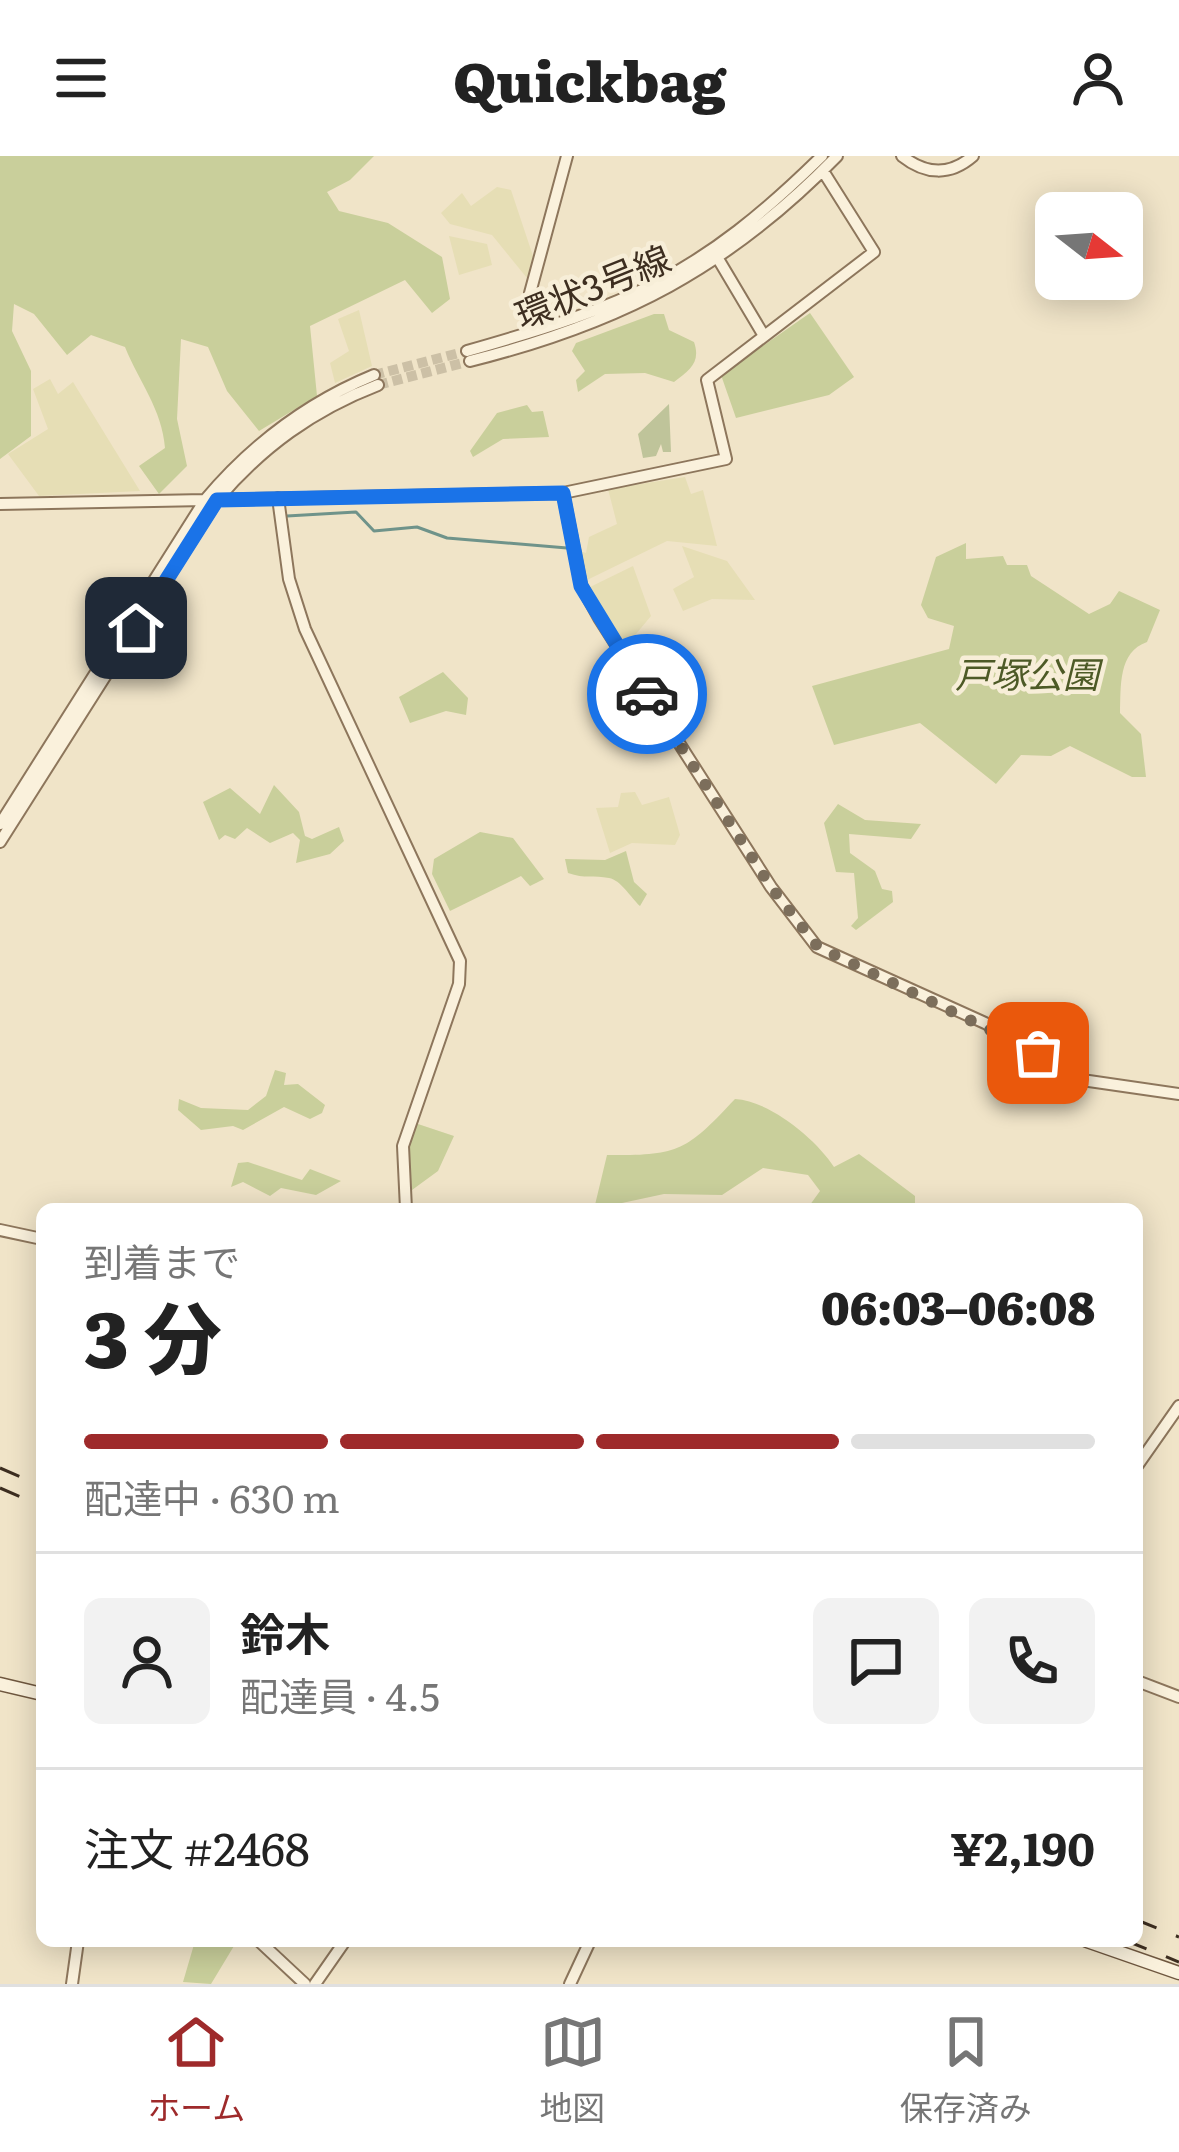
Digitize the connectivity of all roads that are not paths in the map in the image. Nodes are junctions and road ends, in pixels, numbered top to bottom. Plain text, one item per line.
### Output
1 (567, 156) edge
2 (902, 156) edge
3 (973, 156) edge
4 (831, 157) edge
5 (823, 171) junction
6 (716, 256) junction
7 (530, 293) dead end
8 (764, 336) junction
9 (469, 356) tunnel mouth
10 (376, 380) tunnel mouth
11 (563, 493) junction
12 (278, 498) junction
13 (211, 500) junction
14 (0, 504) edge
15 (0, 824) edge
16 (0, 842) edge
17 (1179, 1094) edge
18 (406, 1203) edge
19 (0, 1230) edge
20 (36, 1237) edge
21 (1179, 1406) edge
22 (1143, 1457) edge
23 (1143, 1683) edge
24 (0, 1684) edge
25 (36, 1693) edge
26 (1179, 1697) edge
27 (77, 1947) edge
28 (265, 1947) edge
29 (342, 1947) edge
30 (587, 1947) edge
31 (1104, 1947) edge
32 (1179, 1973) edge
33 (72, 1984) edge
34 (305, 1984) edge
35 (315, 1984) edge
36 (570, 1984) edge

1 - 7 street
2 - 3 street
4 - 5 street, 環状3号線
4 - 6 street, 環状3号線
5 - 6 street, 環状3号線
5 - 8 street
6 - 8 street
6 - 9 street, 環状3号線
8 - 11 street
10 - 13 street
11 - 12 street
11 - 17 street
12 - 13 street
12 - 18 street
13 - 14 street
13 - 15 street
13 - 16 street
19 - 20 street
21 - 22 street
23 - 26 street
24 - 25 main road
27 - 33 street
28 - 34 street
29 - 35 street
30 - 36 street
31 - 32 main road

